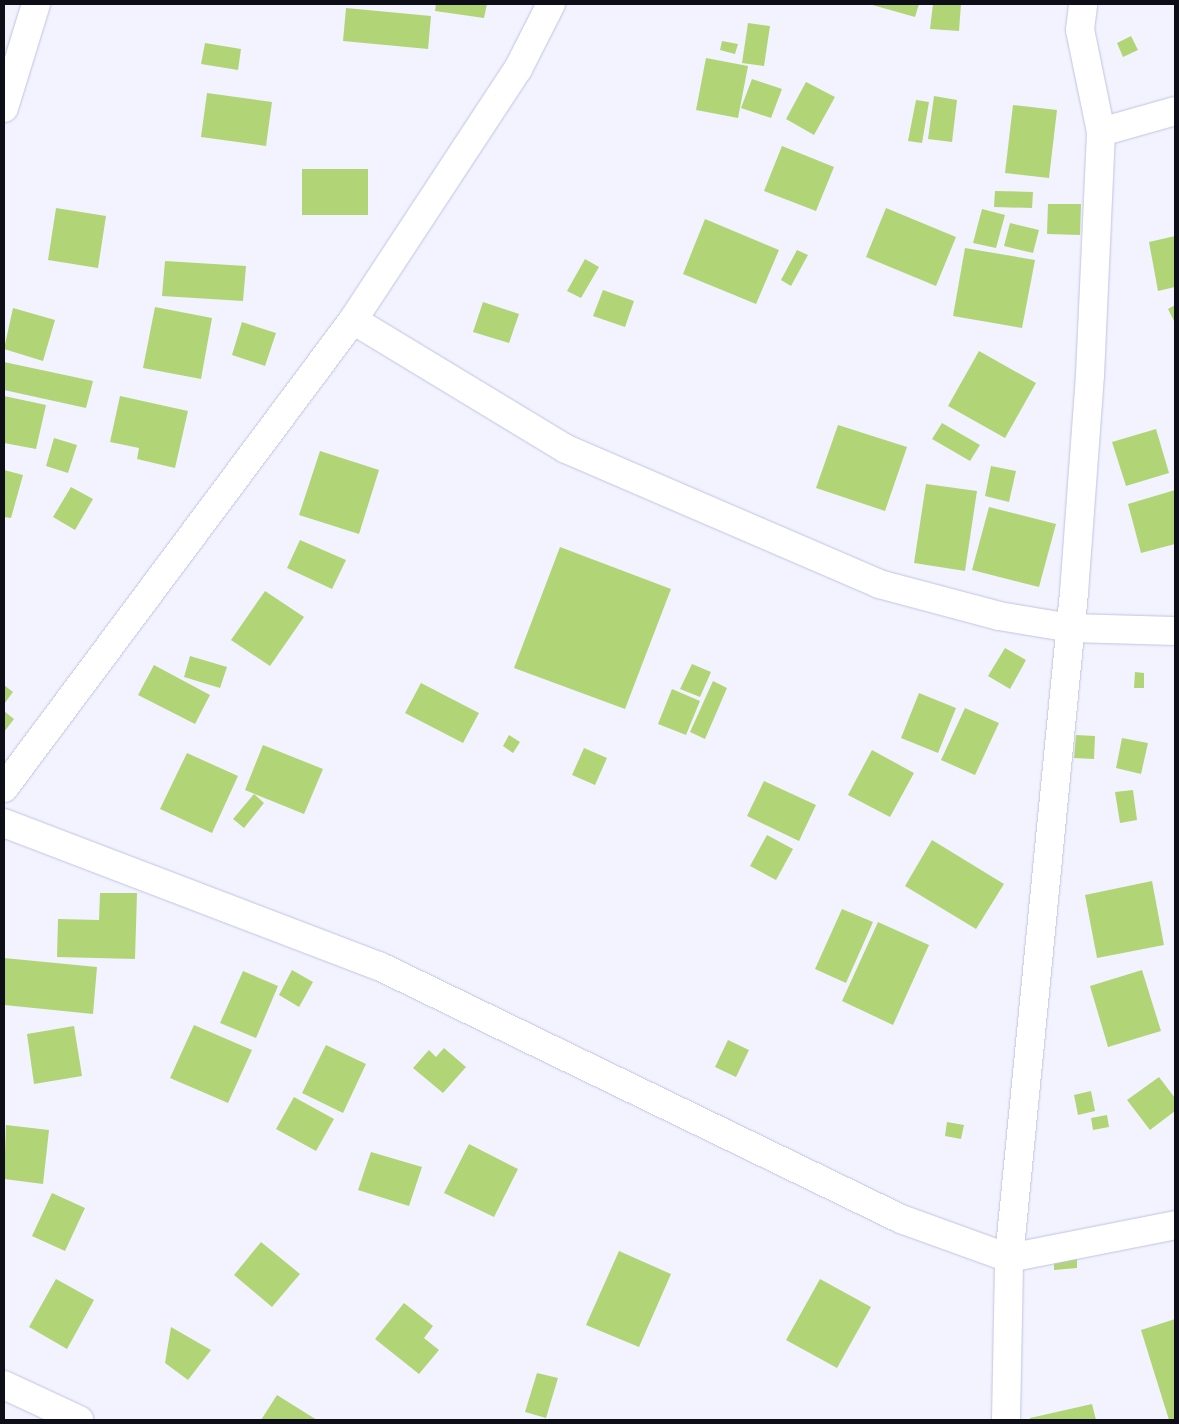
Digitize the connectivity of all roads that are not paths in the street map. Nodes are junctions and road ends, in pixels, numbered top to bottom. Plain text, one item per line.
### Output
1 (36, 4) edge
2 (551, 4) edge
3 (1083, 4) edge
4 (4, 108) edge
5 (1175, 110) edge
6 (1101, 132) junction
7 (353, 320) junction
8 (1071, 628) junction
9 (1175, 631) edge
10 (4, 788) edge
11 (4, 823) edge
12 (1175, 1225) edge
13 (1008, 1258) junction
14 (4, 1385) edge
15 (79, 1420) edge
16 (1006, 1420) edge

1 - 4 street
2 - 7 street
3 - 6 street
5 - 6 street
6 - 8 street
7 - 8 street
7 - 10 street
8 - 9 street
8 - 13 street
11 - 13 street
12 - 13 street
13 - 16 street
14 - 15 street

